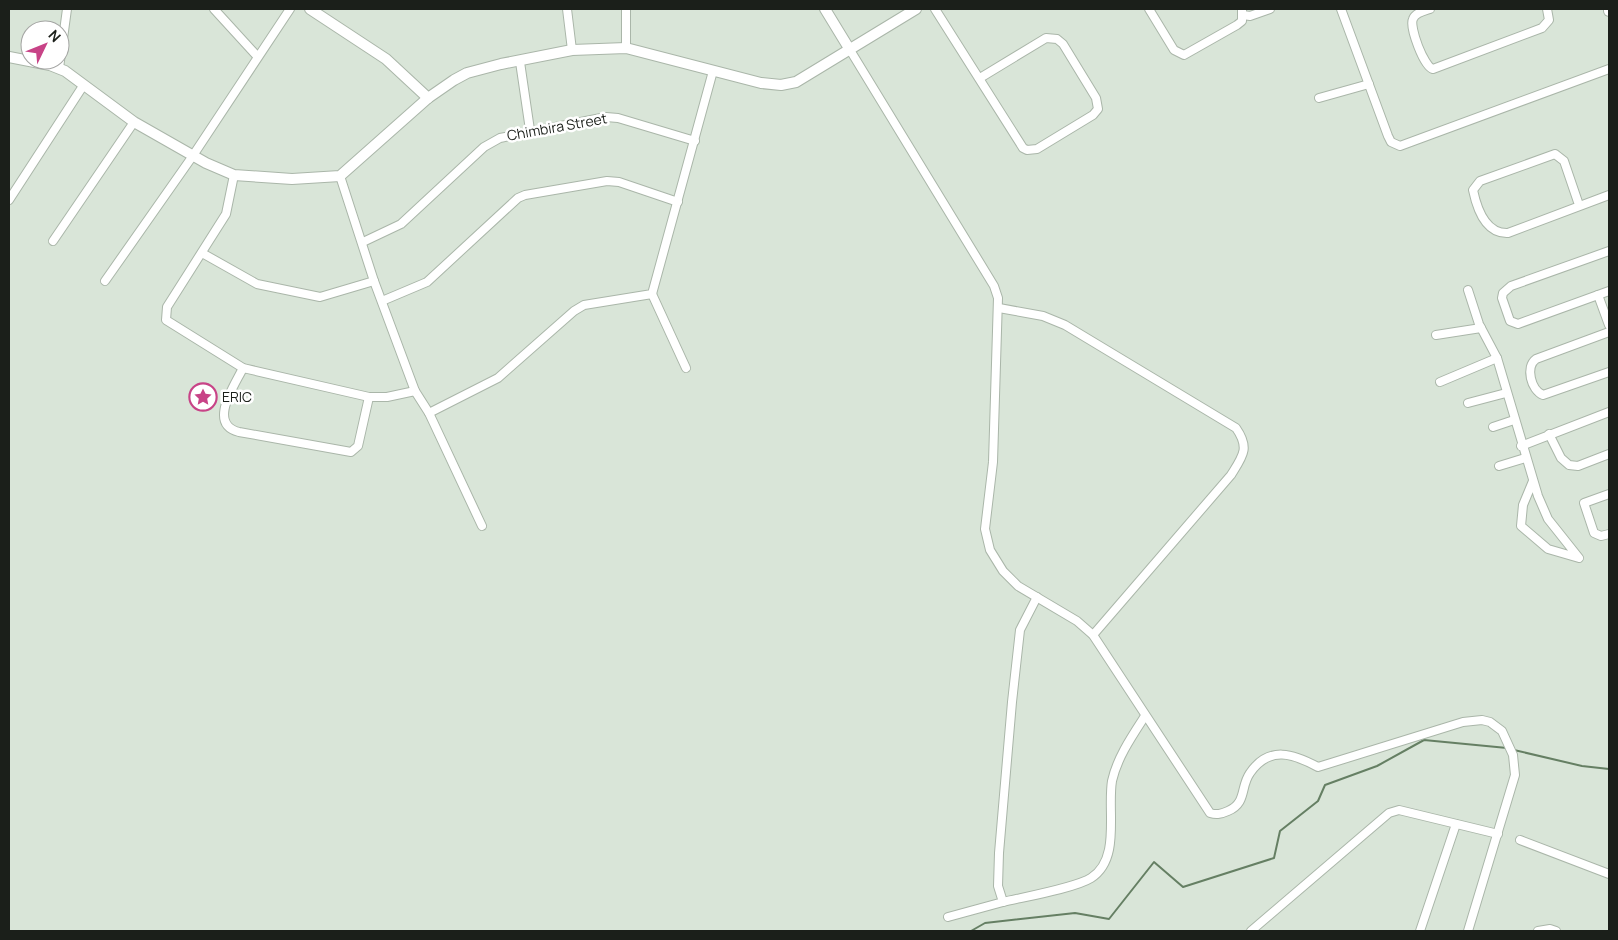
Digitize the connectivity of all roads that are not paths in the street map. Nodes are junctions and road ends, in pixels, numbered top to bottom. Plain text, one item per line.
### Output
1 (214, 9) edge
2 (290, 9) edge
3 (310, 9) edge
4 (566, 9) edge
5 (626, 9) edge
6 (824, 9) edge
7 (916, 9) edge
8 (935, 9) edge
9 (1149, 9) edge
10 (1270, 9) edge
11 (1341, 9) edge
12 (1430, 9) edge
13 (1547, 9) edge
14 (1243, 12) edge
15 (626, 48) junction
16 (572, 50) junction
17 (850, 50) junction
18 (258, 56) junction
19 (520, 62) junction
20 (1609, 69) edge
21 (62, 70) edge
22 (713, 71) junction
23 (980, 78) junction
24 (1368, 84) junction
25 (83, 86) junction
26 (428, 98) junction
27 (1319, 98) dead end
28 (134, 122) junction
29 (530, 130) junction
30 (695, 140) junction
31 (192, 157) junction
32 (234, 175) junction
33 (340, 176) junction
34 (1609, 195) edge
35 (9, 200) edge
36 (678, 202) junction
37 (1579, 205) junction
38 (53, 241) dead end
39 (363, 242) junction
40 (1609, 251) edge
41 (202, 253) junction
42 (105, 281) dead end
43 (374, 281) junction
44 (1468, 290) dead end
45 (1609, 291) edge
46 (652, 294) junction
47 (1598, 295) junction
48 (382, 301) junction
49 (999, 308) junction
50 (1609, 324) edge
51 (1481, 328) junction
52 (1609, 332) edge
53 (1436, 335) dead end
54 (1497, 358) junction
55 (243, 368) junction
56 (686, 368) dead end
57 (1609, 372) edge
58 (1440, 382) dead end
59 (415, 390) junction
60 (1506, 393) junction
61 (369, 397) junction
62 (1468, 402) dead end
63 (1609, 412) edge
64 (429, 413) junction
65 (1514, 420) junction
66 (1493, 427) dead end
67 (1549, 434) junction
68 (1521, 446) junction
69 (1609, 454) edge
70 (1525, 458) junction
71 (1499, 466) dead end
72 (1533, 481) junction
73 (1609, 494) edge
74 (482, 526) dead end
75 (1609, 534) edge
76 (1036, 597) junction
77 (1094, 635) junction
78 (1145, 716) junction
79 (1456, 824) junction
80 (1498, 834) junction
81 (1520, 840) dead end
82 (1609, 874) edge
83 (1003, 902) junction
84 (948, 917) dead end
85 (1251, 931) edge
86 (1420, 931) edge
87 (1468, 931) edge
88 (1538, 931) edge
89 (1556, 931) edge

1 - 18 street
2 - 18 street
3 - 26 street
4 - 16 street
5 - 15 street
6 - 17 street
7 - 17 street
8 - 23 street
9 - 14 street
10 - 14 street
11 - 24 street
12 - 13 street
15 - 16 street
15 - 22 street
16 - 19 street
17 - 22 street
17 - 49 street
18 - 31 street
19 - 26 street
19 - 29 street
20 - 24 street
21 - 25 street
22 - 30 street
23 - 23 street
24 - 27 street
25 - 28 street
25 - 35 street
26 - 33 street
28 - 31 street
28 - 38 street
29 - 30 street, Chimbira Street
29 - 39 street, Chimbira Street
30 - 36 street
31 - 32 street
31 - 42 street
32 - 33 street
32 - 41 street
33 - 39 street
34 - 37 street
36 - 46 street
36 - 48 street
37 - 37 street
39 - 43 street
40 - 47 street
41 - 43 street
41 - 55 street
43 - 48 street
44 - 51 street
45 - 47 street
46 - 56 street
46 - 64 street
47 - 50 street
48 - 59 street
49 - 76 street
49 - 77 street
51 - 53 street
51 - 54 street
52 - 57 street
54 - 58 street
54 - 60 street
55 - 61 street
55 - 61 street
59 - 61 street
59 - 64 street
60 - 62 street
60 - 65 street
63 - 67 street
64 - 74 street
65 - 66 street
65 - 68 street
67 - 68 street
67 - 69 street
68 - 70 street
70 - 71 street
70 - 72 street
72 - 72 street
73 - 75 street
76 - 77 street
76 - 83 street
77 - 78 street
78 - 80 street
78 - 83 street
79 - 80 street
79 - 85 street
79 - 86 street
80 - 87 street
81 - 82 street
83 - 84 street
88 - 89 street

